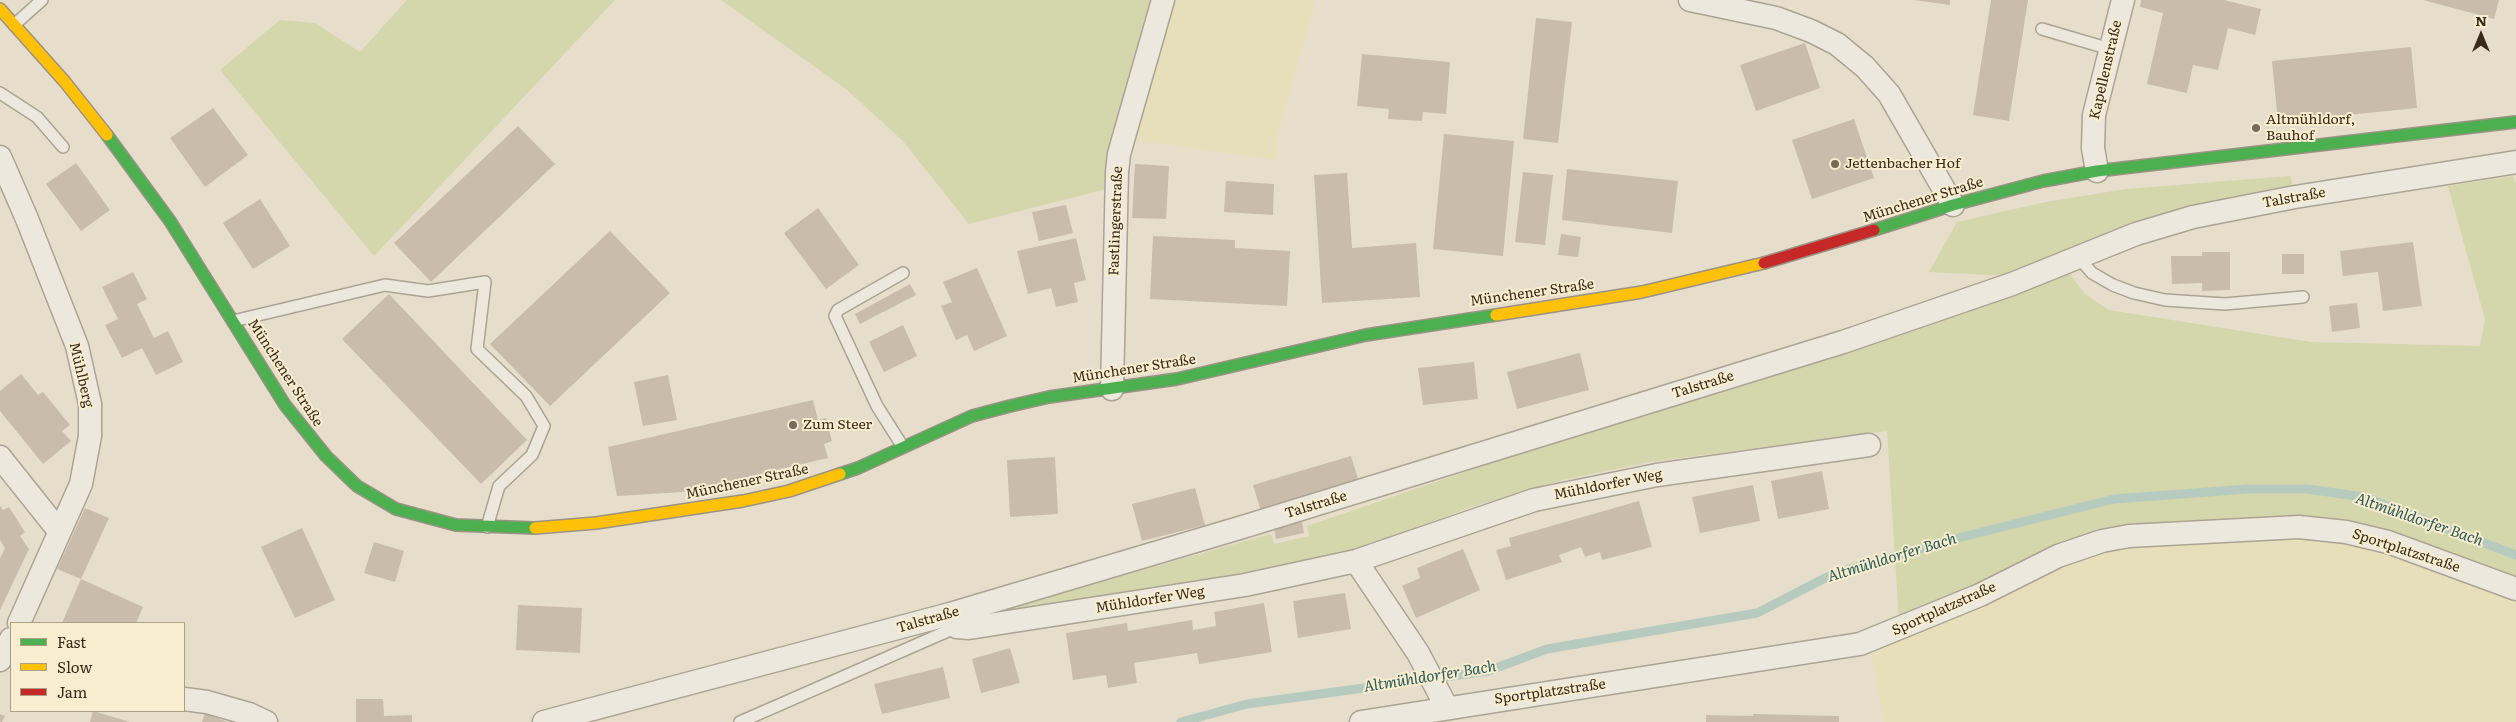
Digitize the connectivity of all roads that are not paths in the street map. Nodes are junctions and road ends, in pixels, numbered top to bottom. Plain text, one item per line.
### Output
1 (42, 0) edge
2 (1163, 0) edge
3 (1690, 0) edge
4 (2123, 0) edge
5 (0, 9) edge
6 (14, 25) junction
7 (2042, 29) dead end
8 (2110, 49) junction
9 (0, 93) edge
10 (2516, 122) edge
11 (63, 146) dead end
12 (0, 157) edge
13 (2516, 162) edge
14 (2097, 171) junction
15 (1953, 205) junction
16 (2079, 258) junction
17 (903, 273) dead end
18 (2303, 297) dead end
19 (233, 321) junction
20 (1112, 389) junction
21 (1869, 445) dead end
22 (903, 447) junction
23 (0, 457) edge
24 (487, 527) junction
25 (59, 531) junction
26 (1356, 561) junction
27 (2516, 590) edge
28 (954, 620) junction
29 (19, 622) edge
30 (10, 641) edge
31 (0, 660) edge
32 (185, 699) edge
33 (1444, 702) junction
34 (266, 722) edge
35 (544, 722) edge
36 (740, 722) edge
37 (1361, 722) edge

1 - 6 lane
2 - 20 street, Fastlingerstraße
3 - 15 street
4 - 8 street, Kapellenstraße
5 - 6 street, Münchener Straße
6 - 19 street, Münchener Straße
7 - 8 lane
8 - 14 street, Kapellenstraße
9 - 11 lane
10 - 14 street, Münchener Straße
12 - 25 street, Mühlberg
13 - 16 street, Talstraße
14 - 15 street, Münchener Straße
15 - 20 street, Münchener Straße
16 - 18 lane
16 - 28 street, Talstraße
17 - 22 lane
19 - 24 street, Münchener Straße
19 - 24 lane
20 - 22 street, Münchener Straße
21 - 26 street, Mühldorfer Weg
22 - 24 street, Münchener Straße
23 - 25 street
25 - 29 street, Mühlberg
26 - 28 street, Mühldorfer Weg
26 - 33 street
27 - 33 street, Sportplatzstraße
28 - 35 street, Talstraße
28 - 36 lane
30 - 31 street
32 - 34 street
33 - 37 street, Sportplatzstraße

